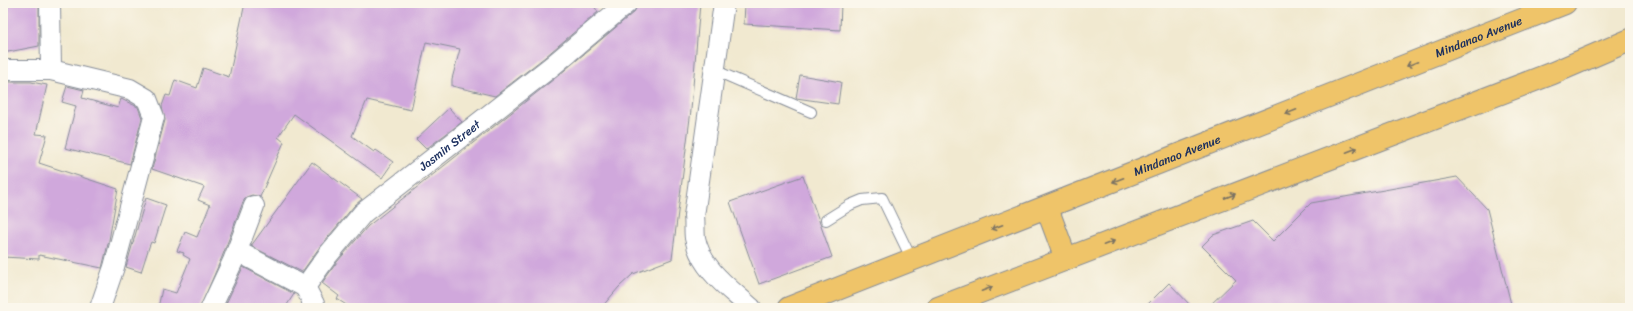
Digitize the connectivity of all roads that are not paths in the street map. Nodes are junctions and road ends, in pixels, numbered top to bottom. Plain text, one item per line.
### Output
1 (50, 3) edge
2 (627, 3) edge
3 (724, 3) edge
4 (1565, 3) edge
5 (1630, 40) edge
6 (3, 70) edge
7 (50, 70) junction
8 (714, 70) junction
9 (811, 112) dead end
10 (254, 206) dead end
11 (1047, 208) junction
12 (826, 220) dead end
13 (236, 251) junction
14 (1066, 259) junction
15 (912, 260) junction
16 (313, 302) edge
17 (100, 308) edge
18 (211, 308) edge
19 (751, 308) edge
20 (789, 308) edge
21 (938, 308) edge

1 - 7 street
2 - 16 street, Jasmin Street
3 - 8 street
4 -> 11 main road, Mindanao Avenue
14 -> 5 main road
6 - 7 street
7 - 17 street
8 - 9 lane
8 - 19 street
10 - 13 street
11 - 14 main road
11 -> 15 main road, Mindanao Avenue
12 - 15 lane
13 - 16 street
13 - 18 street
21 -> 14 main road
15 - 20 main road, Mindanao Avenue

